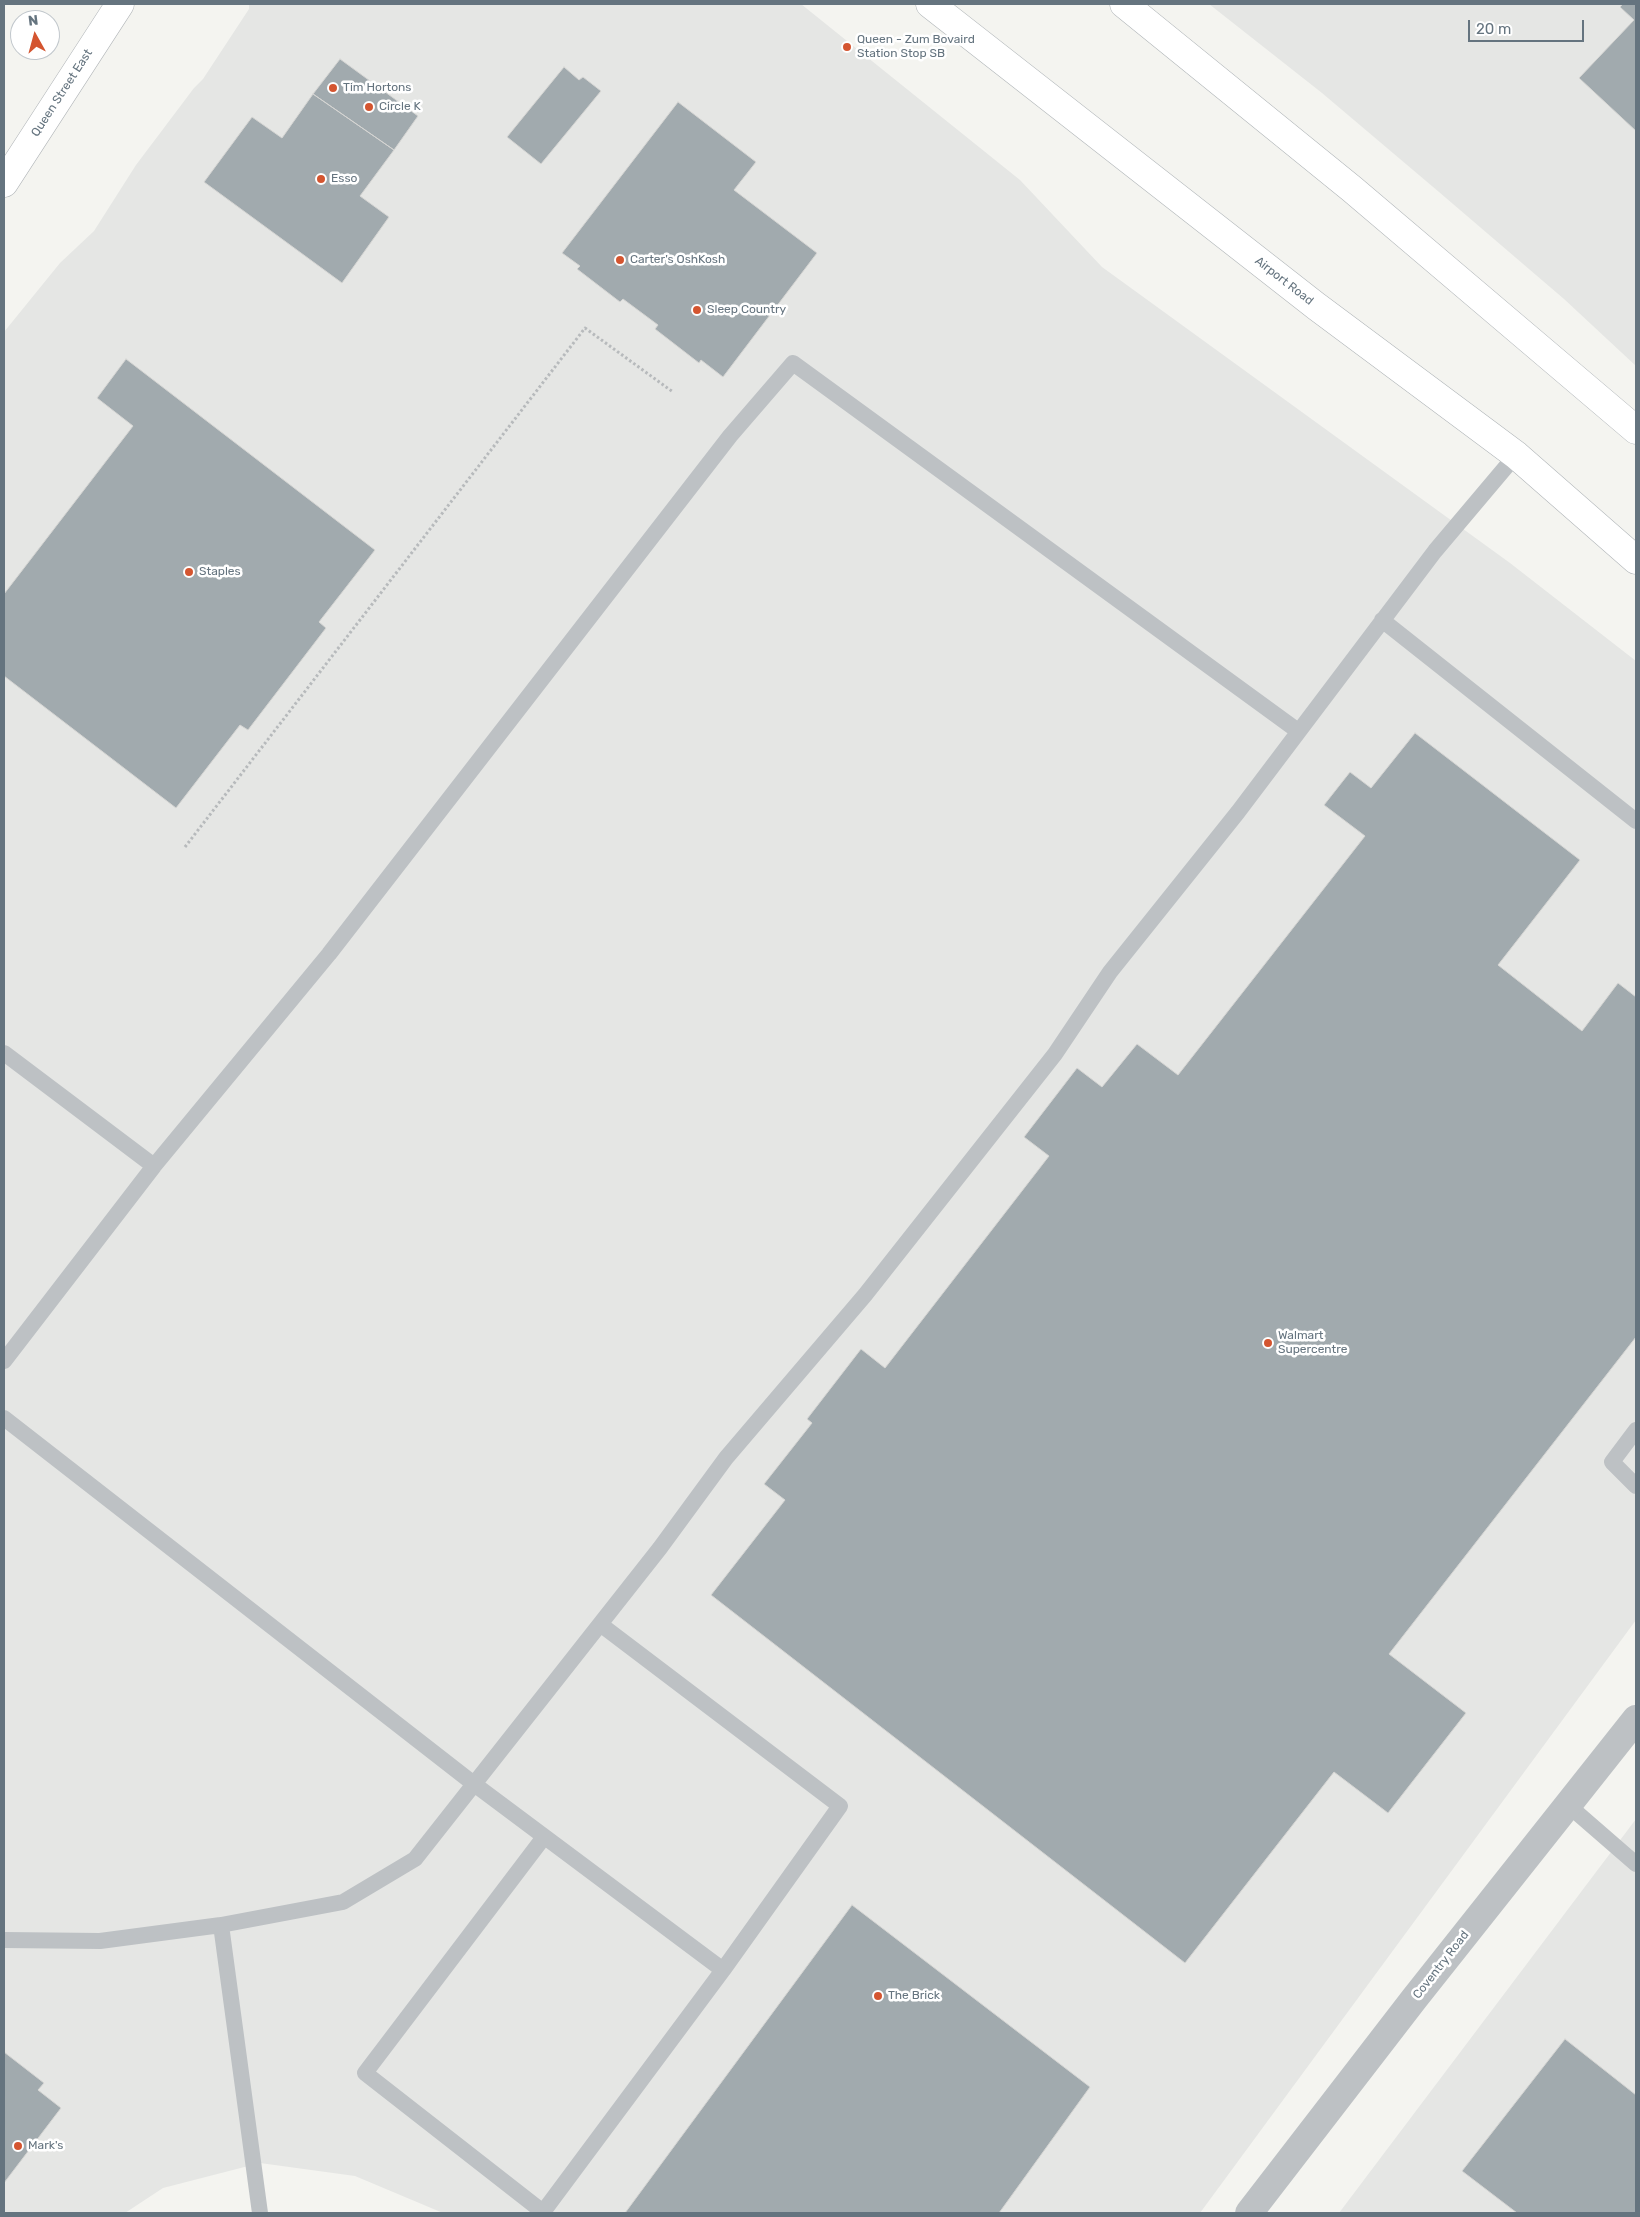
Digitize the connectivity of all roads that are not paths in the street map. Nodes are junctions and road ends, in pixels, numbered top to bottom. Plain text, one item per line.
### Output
1 (120, 4) edge
2 (930, 4) edge
3 (1124, 4) edge
4 (11, 157) edge
5 (4, 183) edge
6 (1636, 430) edge
7 (1516, 454) junction
8 (1636, 560) edge
9 (1382, 620) junction
10 (1298, 731) junction
11 (1636, 821) edge
12 (4, 1053) edge
13 (154, 1166) junction
14 (4, 1361) edge
15 (4, 1418) edge
16 (1636, 1430) edge
17 (1636, 1486) edge
18 (600, 1624) junction
19 (1636, 1719) edge
20 (474, 1784) junction
21 (1568, 1805) junction
22 (544, 1837) junction
23 (1636, 1864) edge
24 (222, 1925) junction
25 (4, 1940) edge
26 (723, 1970) junction
27 (260, 2213) edge
28 (1249, 2213) edge

1 - 4 main road, Queen Street East
2 - 7 main road, Airport Road
3 - 6 main road
4 - 5 main road, Queen Street East
7 - 8 main road, Airport Road
7 - 9 lane
9 - 10 lane
9 - 11 lane
10 - 13 lane
10 - 18 lane
12 - 13 lane
13 - 14 lane
15 - 20 lane
16 - 17 lane
18 - 20 lane
18 - 26 lane
19 - 21 street, Coventry Road
20 - 22 lane
20 - 24 lane
21 - 23 lane
21 - 28 street, Coventry Road
22 - 26 lane
22 - 26 lane
24 - 25 lane
24 - 27 lane

